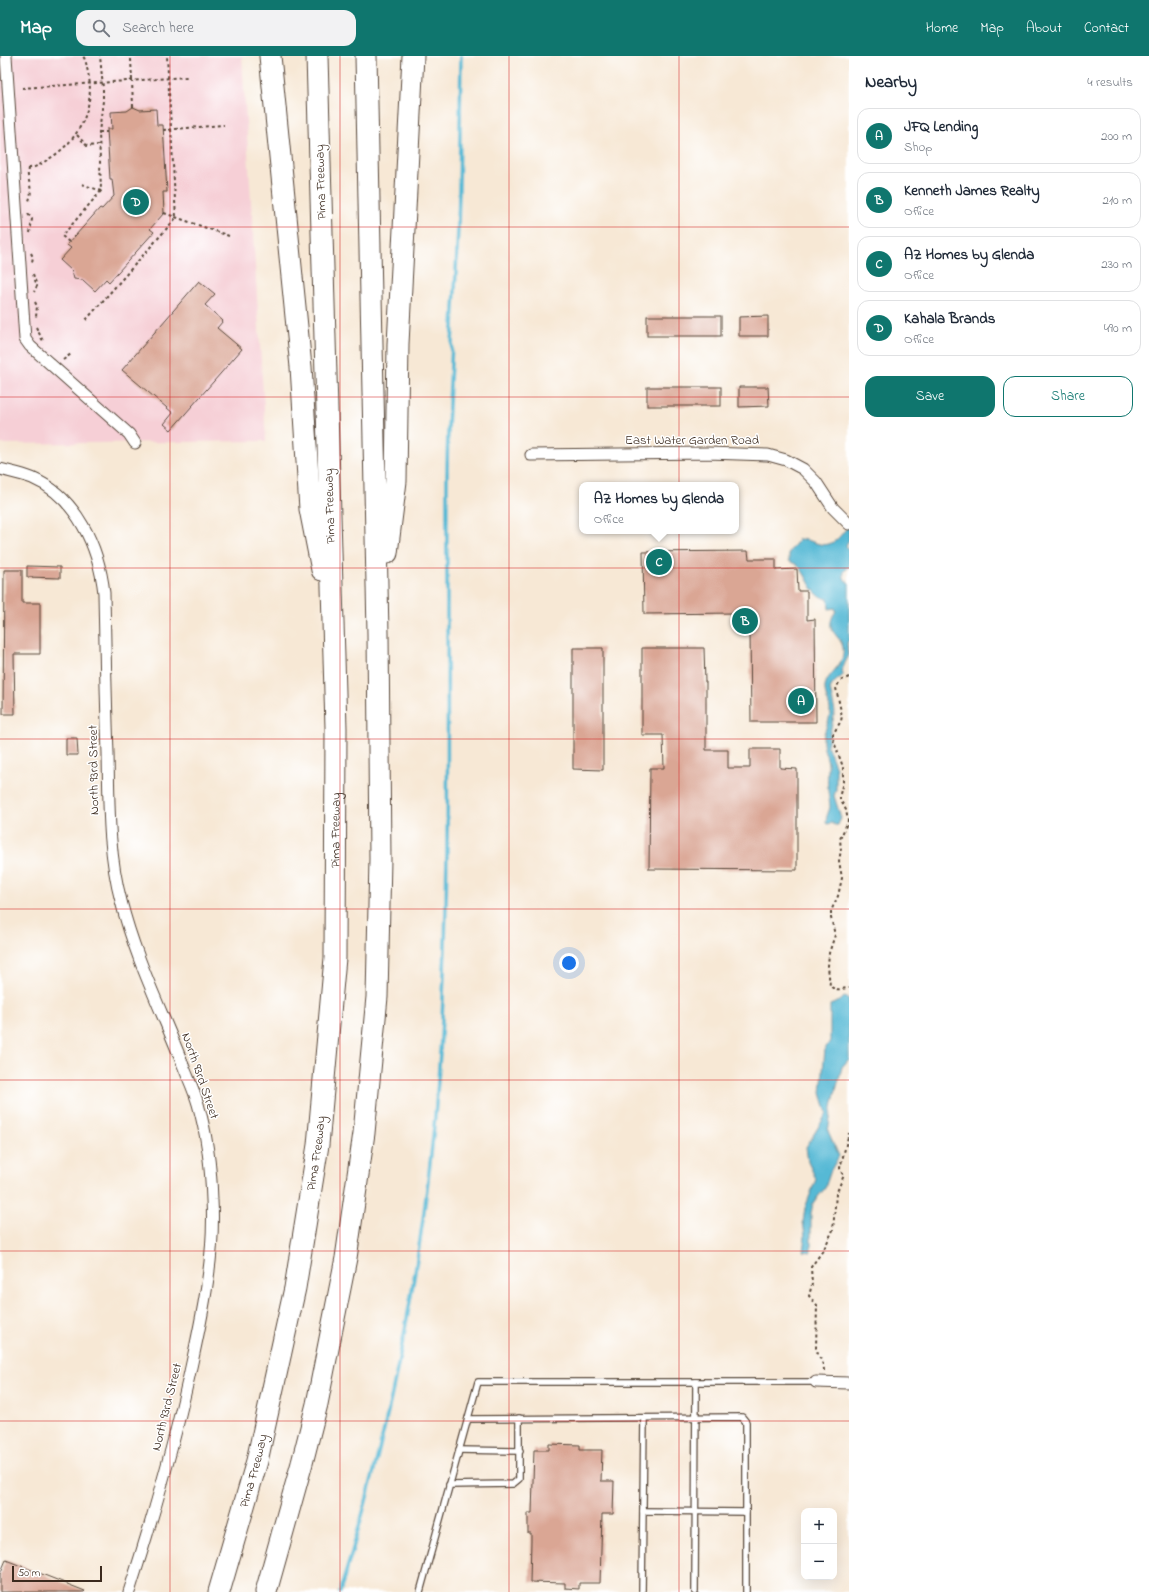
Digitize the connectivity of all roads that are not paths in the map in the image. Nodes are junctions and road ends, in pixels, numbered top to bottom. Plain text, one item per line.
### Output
1 (6, 56) edge
2 (270, 56) edge
3 (317, 56) edge
4 (366, 56) edge
5 (413, 56) edge
6 (135, 443) dead end
7 (531, 455) dead end
8 (0, 469) edge
9 (846, 521) edge
10 (378, 633) junction
11 (334, 639) junction
12 (696, 1382) junction
13 (816, 1382) joint
14 (849, 1383) edge
15 (696, 1417) junction
16 (519, 1418) junction
17 (644, 1418) junction
18 (468, 1419) junction
19 (459, 1450) junction
20 (520, 1451) junction
21 (450, 1485) junction
22 (643, 1511) junction
23 (696, 1512) junction
24 (746, 1512) junction
25 (129, 1592) edge
26 (219, 1592) edge
27 (266, 1592) edge
28 (420, 1592) edge
29 (642, 1592) edge
30 (695, 1592) edge
31 (746, 1592) edge

1 - 6 street
2 - 11 highway
3 - 11 highway, Pima Freeway
4 - 10 highway
5 - 10 highway
7 - 9 street, East Water Garden Road
8 - 25 street, North 93rd Street
10 - 27 highway
11 - 26 highway, Pima Freeway
12 - 13 lane
12 - 15 lane
12 - 18 lane
13 - 14 street
15 - 17 lane
15 - 23 lane
15 - 24 lane
16 - 17 lane
16 - 18 lane
16 - 20 lane
17 - 22 lane
18 - 19 lane
19 - 20 lane
19 - 21 lane
20 - 21 lane
21 - 28 lane
22 - 23 lane
22 - 29 lane
23 - 24 lane
23 - 30 lane
24 - 31 lane

